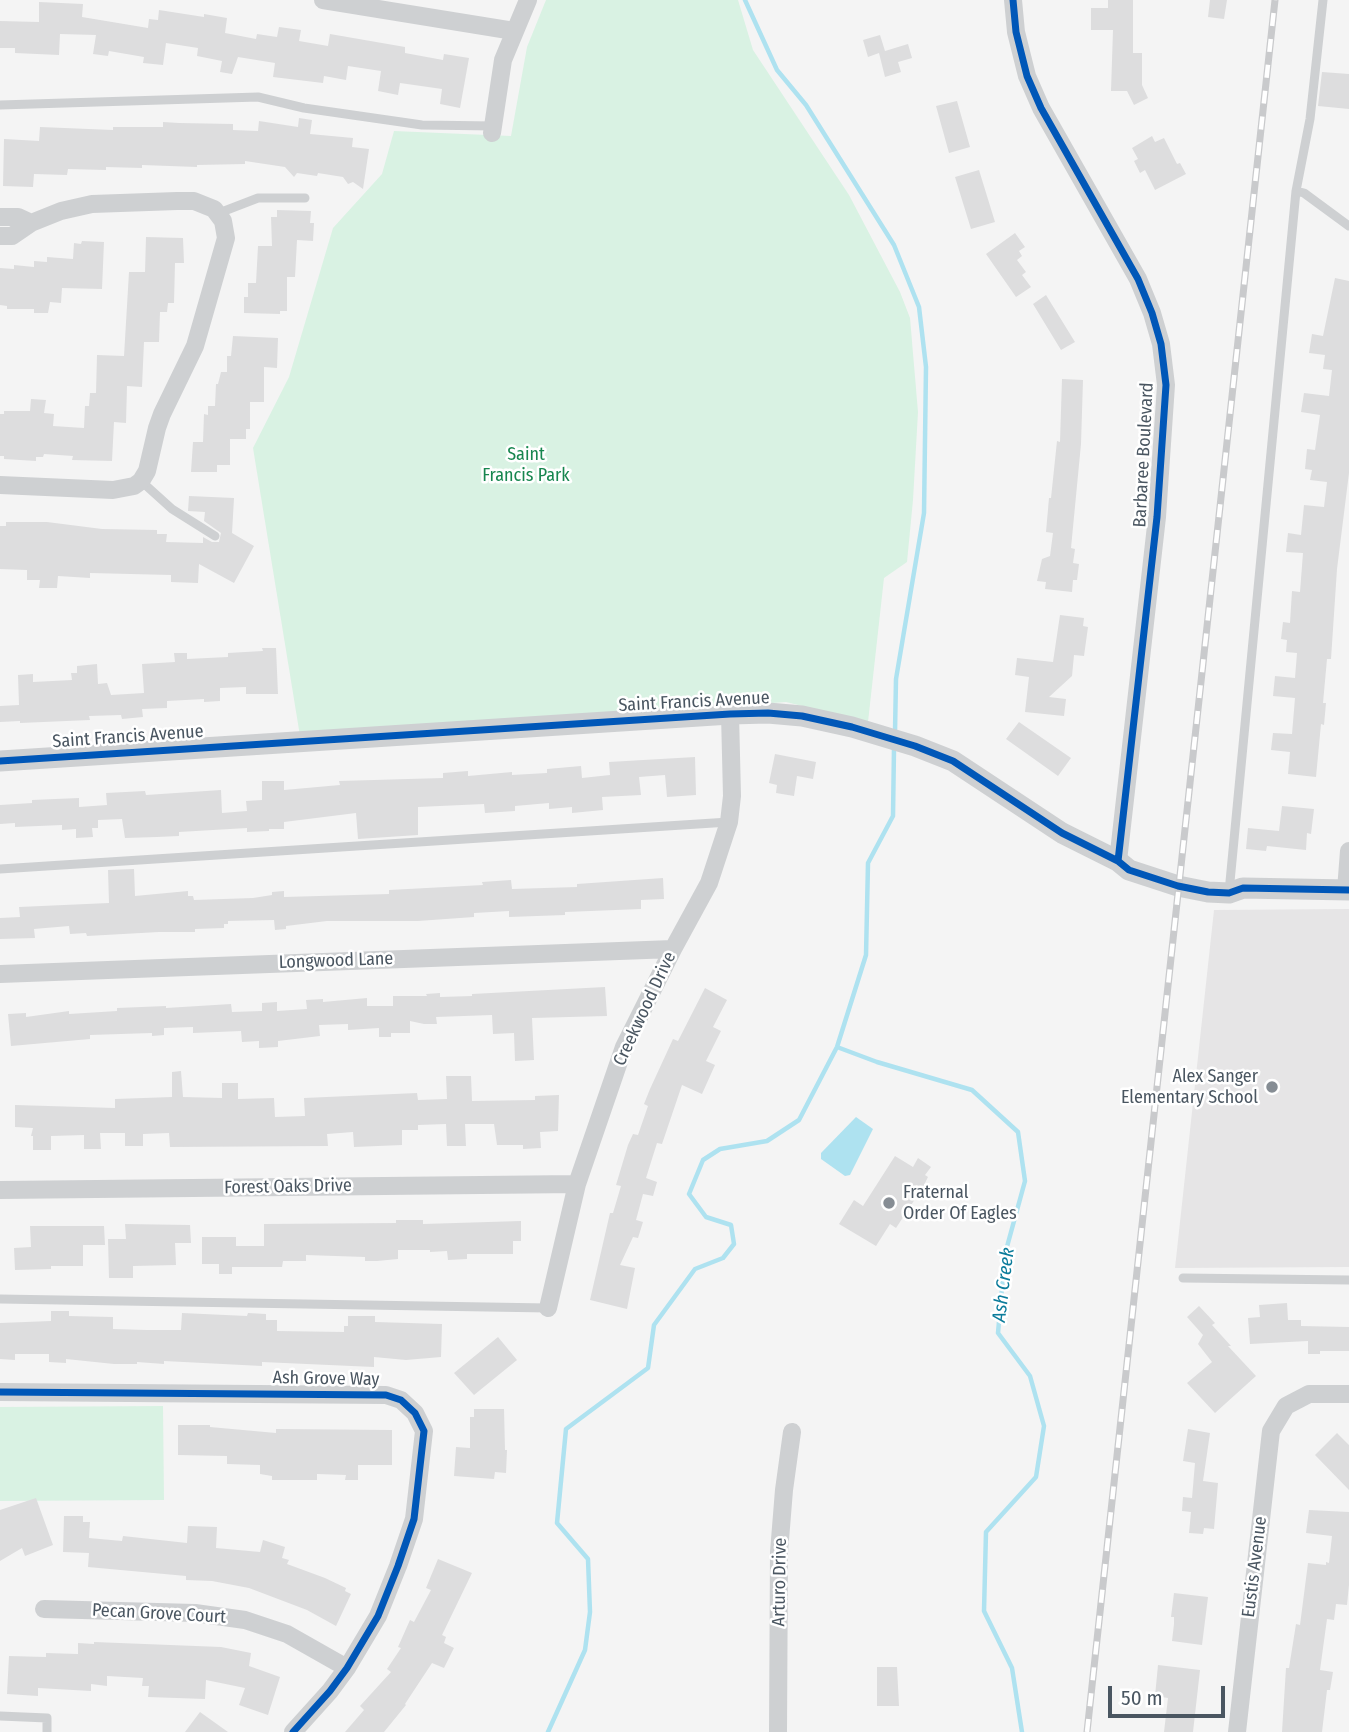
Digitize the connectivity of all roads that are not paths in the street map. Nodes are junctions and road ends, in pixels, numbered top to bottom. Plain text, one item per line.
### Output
1 (323, 0) edge
2 (528, 0) edge
3 (1013, 0) edge
4 (1323, 0) edge
5 (514, 31) junction
6 (0, 105) edge
7 (493, 129) joint
8 (1296, 191) junction
9 (305, 198) dead end
10 (219, 213) junction
11 (0, 217) edge
12 (31, 223) junction
13 (1349, 226) edge
14 (0, 236) edge
15 (141, 481) junction
16 (0, 485) edge
17 (215, 536) dead end
18 (730, 713) junction
19 (0, 761) edge
20 (729, 822) junction
21 (1349, 851) edge
22 (1118, 861) junction
23 (0, 869) edge
24 (1234, 887) junction
25 (1348, 890) edge
26 (673, 949) junction
27 (0, 974) edge
28 (577, 1184) junction
29 (0, 1190) edge
30 (1183, 1278) dead end
31 (1349, 1280) edge
32 (0, 1299) edge
33 (548, 1308) joint
34 (0, 1392) edge
35 (1349, 1394) edge
36 (792, 1432) dead end
37 (44, 1609) dead end
38 (347, 1668) junction
39 (0, 1716) edge
40 (47, 1732) edge
41 (293, 1732) edge
42 (778, 1732) edge
43 (1237, 1732) edge

1 - 5 street
2 - 5 street
3 - 22 street, Barbaree Boulevard
4 - 8 lane
5 - 7 street
6 - 7 lane
8 - 13 lane
8 - 24 lane
9 - 10 lane
10 - 12 street
10 - 15 street
11 - 12 street
12 - 14 street
15 - 16 street
15 - 17 lane
18 - 19 street, Saint Francis Avenue
18 - 20 street, Creekwood Drive
18 - 22 street, Saint Francis Avenue
20 - 23 lane
20 - 26 street, Creekwood Drive
21 - 25 street
22 - 24 street, Saint Francis Avenue
24 - 25 street, Saint Francis Avenue
26 - 27 street, Longwood Lane
26 - 28 street, Creekwood Drive
28 - 29 street, Forest Oaks Drive
28 - 33 street, Creekwood Drive
30 - 31 lane
32 - 33 lane
34 - 38 street, Ash Grove Way
35 - 43 street, Eustis Avenue
36 - 42 street, Arturo Drive
37 - 38 street, Pecan Grove Court
38 - 41 street, Ash Grove Way
39 - 40 lane

